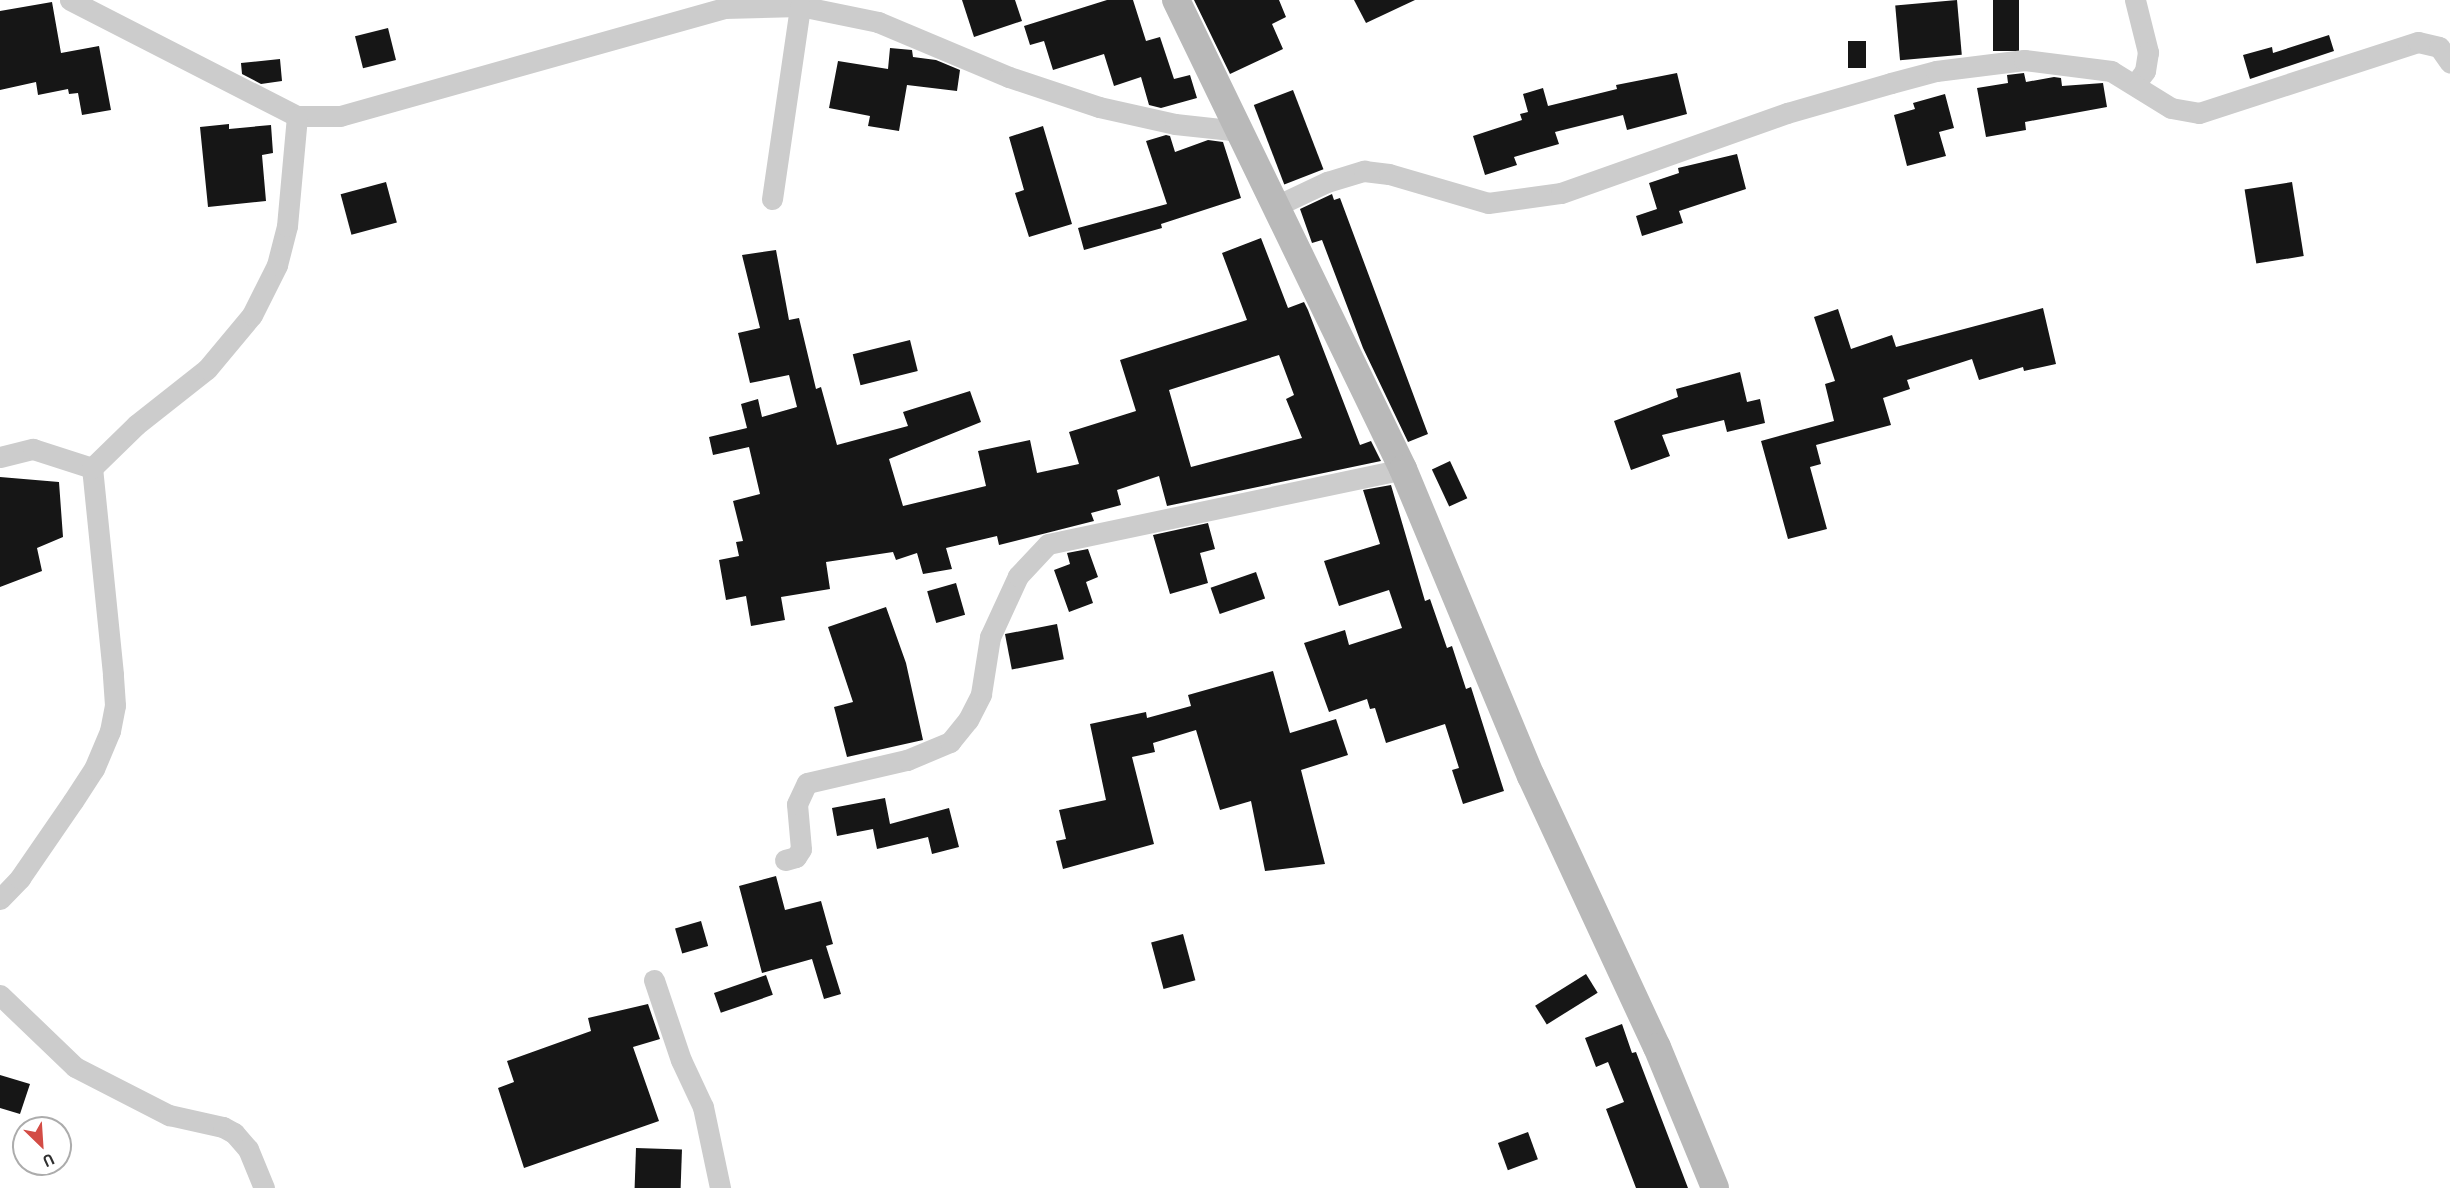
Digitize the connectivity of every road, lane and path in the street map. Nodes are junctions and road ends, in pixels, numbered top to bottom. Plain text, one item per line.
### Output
1 (70, 0) edge
2 (1176, 0) edge
3 (2135, 0) edge
4 (800, 6) junction
5 (2450, 63) edge
6 (2136, 83) junction
7 (297, 116) junction
8 (1239, 132) junction
9 (772, 199) dead end
10 (1274, 207) junction
11 (0, 457) edge
12 (92, 468) junction
13 (1403, 469) junction
14 (785, 861) dead end
15 (0, 899) edge
16 (654, 980) dead end
17 (0, 995) edge
18 (264, 1188) edge
19 (720, 1188) edge
20 (1715, 1188) edge

1 - 7 street
2 - 8 street
3 - 6 street
4 - 7 street
4 - 8 street
4 - 9 street
5 - 6 street
6 - 10 street
7 - 12 street
8 - 10 street
10 - 13 street
11 - 12 street
12 - 15 street
13 - 14 street
13 - 20 street
16 - 19 street
17 - 18 street

